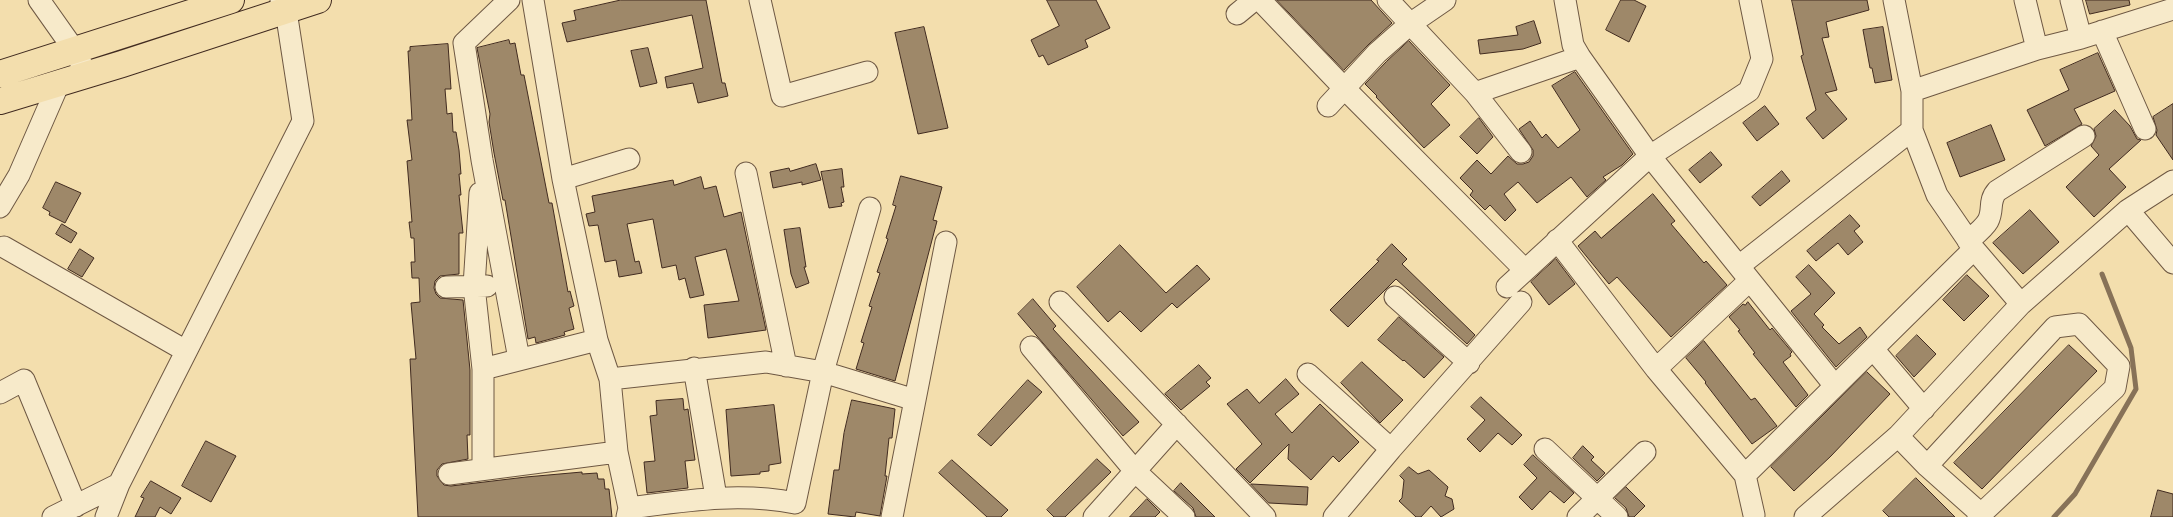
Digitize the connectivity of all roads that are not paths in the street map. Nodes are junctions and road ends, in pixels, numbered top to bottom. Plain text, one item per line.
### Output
1 (39, 0) edge
2 (231, 0) edge
3 (318, 0) edge
4 (509, 0) edge
5 (533, 0) edge
6 (760, 0) edge
7 (1254, 0) edge
8 (1260, 0) edge
9 (1388, 0) edge
10 (1445, 0) edge
11 (1565, 0) edge
12 (1750, 0) edge
13 (1894, 0) edge
14 (2025, 0) edge
15 (2071, 0) edge
16 (284, 6) edge
17 (2173, 9) edge
18 (1237, 14) dead end
19 (1410, 24) junction
20 (2102, 31) junction
21 (2081, 38) junction
22 (2037, 49) junction
23 (75, 51) junction
24 (1580, 57) junction
25 (867, 72) dead end
26 (0, 74) edge
27 (87, 75) junction
28 (59, 83) junction
29 (1344, 88) junction
30 (1912, 91) junction
31 (1475, 93) junction
32 (0, 101) edge
33 (1328, 106) dead end
34 (2145, 129) dead end
35 (1912, 130) junction
36 (2084, 136) dead end
37 (1521, 152) dead end
38 (1650, 156) junction
39 (629, 159) dead end
40 (482, 160) junction
41 (746, 173) dead end
42 (563, 179) junction
43 (2173, 181) edge
44 (0, 207) edge
45 (870, 208) dead end
46 (2128, 210) junction
47 (1557, 240) junction
48 (946, 242) dead end
49 (1971, 245) junction
50 (4, 247) dead end
51 (2173, 263) edge
52 (1525, 270) junction
53 (1744, 274) junction
54 (474, 286) junction
55 (505, 286) junction
56 (446, 287) dead end
57 (1395, 297) dead end
58 (1060, 302) dead end
59 (2021, 304) junction
60 (597, 340) junction
61 (1031, 346) dead end
62 (1873, 349) junction
63 (186, 351) junction
64 (519, 359) junction
65 (1469, 363) junction
66 (786, 366) junction
67 (483, 368) junction
68 (694, 368) junction
69 (1656, 369) junction
70 (823, 372) junction
71 (1308, 374) dead end
72 (610, 379) junction
73 (1835, 386) junction
74 (0, 393) edge
75 (915, 400) junction
76 (1924, 409) junction
77 (1177, 424) junction
78 (1898, 436) junction
79 (1391, 449) junction
80 (1545, 449) dead end
81 (617, 452) junction
82 (1645, 452) dead end
83 (1927, 466) junction
84 (483, 469) junction
85 (1135, 471) junction
86 (449, 474) dead end
87 (1744, 475) junction
88 (118, 484) junction
89 (716, 497) junction
90 (1597, 499) junction
91 (76, 506) junction
92 (628, 513) edge
93 (1754, 515) dead end
94 (1980, 515) edge
95 (53, 517) edge
96 (106, 517) edge
97 (892, 517) edge
98 (1094, 517) edge
99 (1184, 517) edge
100 (1265, 517) edge
101 (1334, 517) edge
102 (1578, 517) edge
103 (1617, 517) edge
104 (1805, 517) edge

1 - 23 street
2 - 23 main road
3 - 16 main road
4 - 40 street
5 - 42 street
6 - 25 street
7 - 18 street
8 - 29 street
9 - 19 street
10 - 19 street
11 - 24 street
12 - 38 street
13 - 30 street
14 - 22 street
15 - 21 street
16 - 27 main road
16 - 63 street
17 - 20 street
19 - 29 street
19 - 31 street
20 - 21 street
20 - 34 street
21 - 22 street
22 - 30 street
23 - 26 main road
23 - 27 street
24 - 31 street
24 - 38 street
27 - 28 main road
28 - 32 main road
28 - 44 street
29 - 33 street
29 - 52 street
30 - 35 street
31 - 37 street
35 - 49 street
35 - 53 street
36 - 49 street
38 - 47 street
38 - 53 street
39 - 42 street
40 - 54 street
40 - 55 street
41 - 66 street
42 - 60 street
43 - 46 street
45 - 70 street
46 - 51 street
46 - 59 street
47 - 52 street
47 - 69 street
48 - 75 street
49 - 59 street
49 - 62 street
50 - 63 street
52 - 65 street
53 - 69 street
53 - 73 street
54 - 55 street
54 - 56 street
54 - 67 street
55 - 64 street
57 - 65 street
58 - 77 street
59 - 76 street
60 - 64 street
60 - 72 street
61 - 85 street
62 - 73 street
62 - 76 street
63 - 88 street
64 - 67 street
65 - 79 street
66 - 68 street
66 - 70 street
67 - 84 street
68 - 72 street
68 - 89 street
69 - 87 street
70 - 75 street
70 - 89 street
71 - 79 street
72 - 81 street
73 - 87 street
74 - 91 street
75 - 97 street
76 - 78 street
77 - 85 street
77 - 100 street
78 - 83 street
78 - 104 street
79 - 101 street
80 - 90 street
81 - 84 street
81 - 92 street
82 - 90 street
83 - 94 street
83 - 94 street
84 - 86 street
85 - 98 street
85 - 99 street
87 - 93 street
88 - 91 street
88 - 96 street
89 - 92 street
90 - 102 street
90 - 103 street
91 - 95 street

